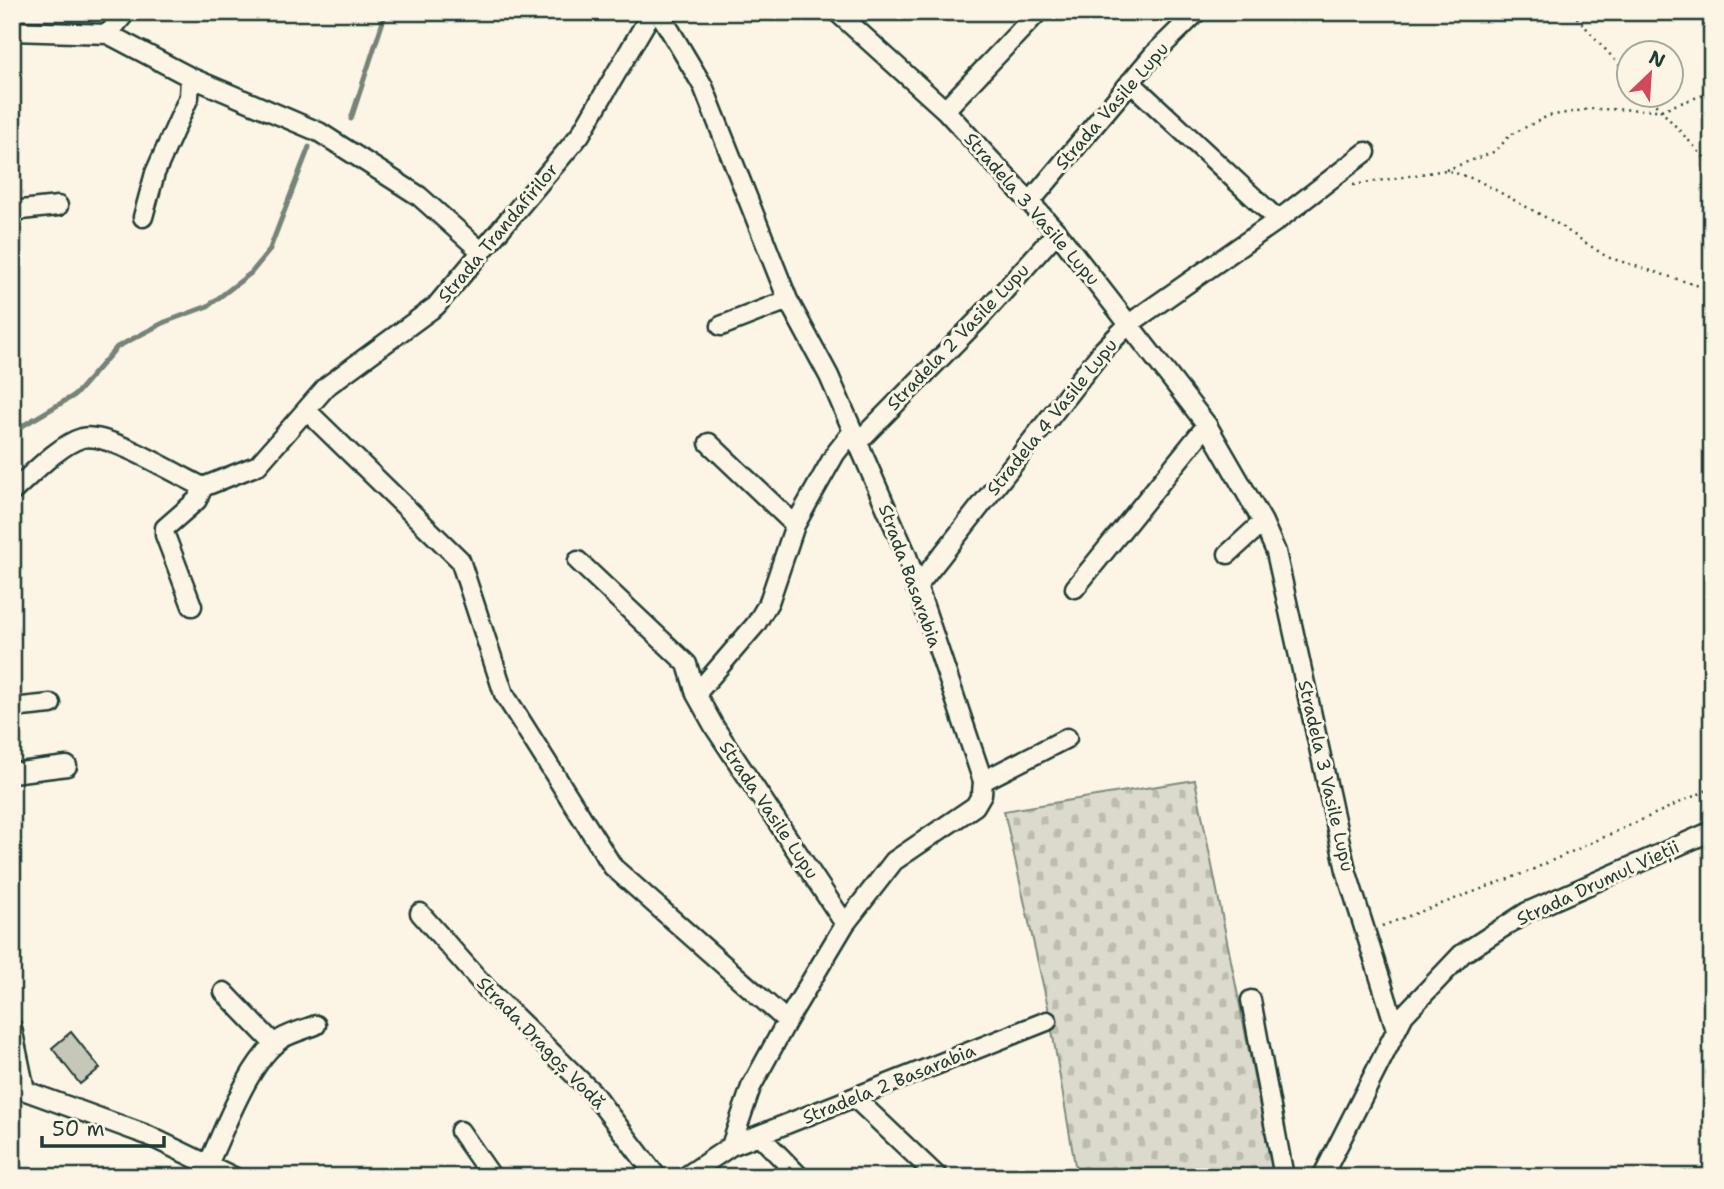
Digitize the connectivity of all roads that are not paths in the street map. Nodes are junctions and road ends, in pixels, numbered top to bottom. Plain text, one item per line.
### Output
1 (126, 12) edge
2 (652, 12) edge
3 (659, 12) edge
4 (837, 12) edge
5 (1038, 12) edge
6 (1197, 12) edge
7 (12, 31) edge
8 (108, 34) junction
9 (190, 77) junction
10 (1130, 82) junction
11 (945, 110) junction
12 (1366, 152) dead end
13 (1030, 202) junction
14 (58, 205) dead end
15 (12, 211) edge
16 (143, 217) dead end
17 (1278, 220) junction
18 (1057, 232) junction
19 (481, 252) junction
20 (788, 300) junction
21 (1129, 324) junction
22 (721, 326) dead end
23 (306, 410) junction
24 (1207, 425) junction
25 (855, 436) junction
26 (709, 443) dead end
27 (202, 487) junction
28 (12, 492) edge
29 (1263, 522) junction
30 (795, 525) junction
31 (1228, 554) dead end
32 (578, 561) dead end
33 (916, 588) junction
34 (1075, 588) dead end
35 (192, 606) dead end
36 (696, 694) junction
37 (51, 704) dead end
38 (12, 708) edge
39 (1067, 738) dead end
40 (67, 766) dead end
41 (12, 773) edge
42 (983, 781) junction
43 (1712, 831) edge
44 (420, 913) dead end
45 (845, 924) junction
46 (224, 992) dead end
47 (1251, 1000) dead end
48 (787, 1021) junction
49 (1047, 1021) dead end
50 (316, 1025) dead end
51 (12, 1028) edge
52 (1396, 1028) junction
53 (275, 1045) junction
54 (18, 1088) edge
55 (856, 1099) junction
56 (460, 1131) dead end
57 (759, 1135) junction
58 (731, 1146) junction
59 (208, 1164) junction
60 (234, 1177) edge
61 (492, 1177) edge
62 (657, 1177) edge
63 (685, 1177) edge
64 (800, 1177) edge
65 (938, 1177) edge
66 (1284, 1177) edge
67 (1322, 1177) edge

1 - 8 street
2 - 19 street, Strada Trandafirilor
3 - 20 street, Strada Basarabia
4 - 11 street, Stradela 3 Vasile Lupu
5 - 11 street
6 - 10 street, Strada Vasile Lupu
7 - 8 street
8 - 9 street
9 - 16 street
9 - 19 street
10 - 13 street, Strada Vasile Lupu
10 - 17 street
11 - 13 street, Stradela 3 Vasile Lupu
12 - 17 street, Stradela 4 Vasile Lupu
13 - 18 street, Stradela 3 Vasile Lupu
14 - 15 street
17 - 21 street, Stradela 4 Vasile Lupu
18 - 21 street, Stradela 3 Vasile Lupu
18 - 25 street, Stradela 2 Vasile Lupu
19 - 23 street, Strada Trandafirilor
20 - 22 street
20 - 25 street, Strada Basarabia
21 - 24 street, Stradela 3 Vasile Lupu
21 - 33 street, Stradela 4 Vasile Lupu
23 - 27 street, Strada Trandafirilor
23 - 48 street
24 - 29 street, Stradela 3 Vasile Lupu
24 - 34 street
25 - 30 street
25 - 33 street, Strada Basarabia
26 - 30 street
27 - 28 street
27 - 35 street
29 - 31 street
29 - 52 street, Stradela 3 Vasile Lupu
30 - 36 street
32 - 36 street, Strada Vasile Lupu
33 - 42 street, Strada Basarabia
36 - 45 street, Strada Vasile Lupu
37 - 38 street
39 - 42 street
40 - 41 street
42 - 45 street
43 - 52 street, Strada Drumul Vieții
44 - 62 street, Strada Dragoș Vodă
45 - 48 street
46 - 53 street
47 - 66 street
48 - 58 street
49 - 55 street, Stradela 2 Basarabia
50 - 53 street
51 - 54 street
52 - 67 street, Strada Drumul Vieții
53 - 59 street
54 - 59 street
55 - 57 street, Stradela 2 Basarabia
55 - 65 street
56 - 61 street
57 - 58 street, Stradela 2 Basarabia
57 - 64 street
58 - 63 street
59 - 60 street

